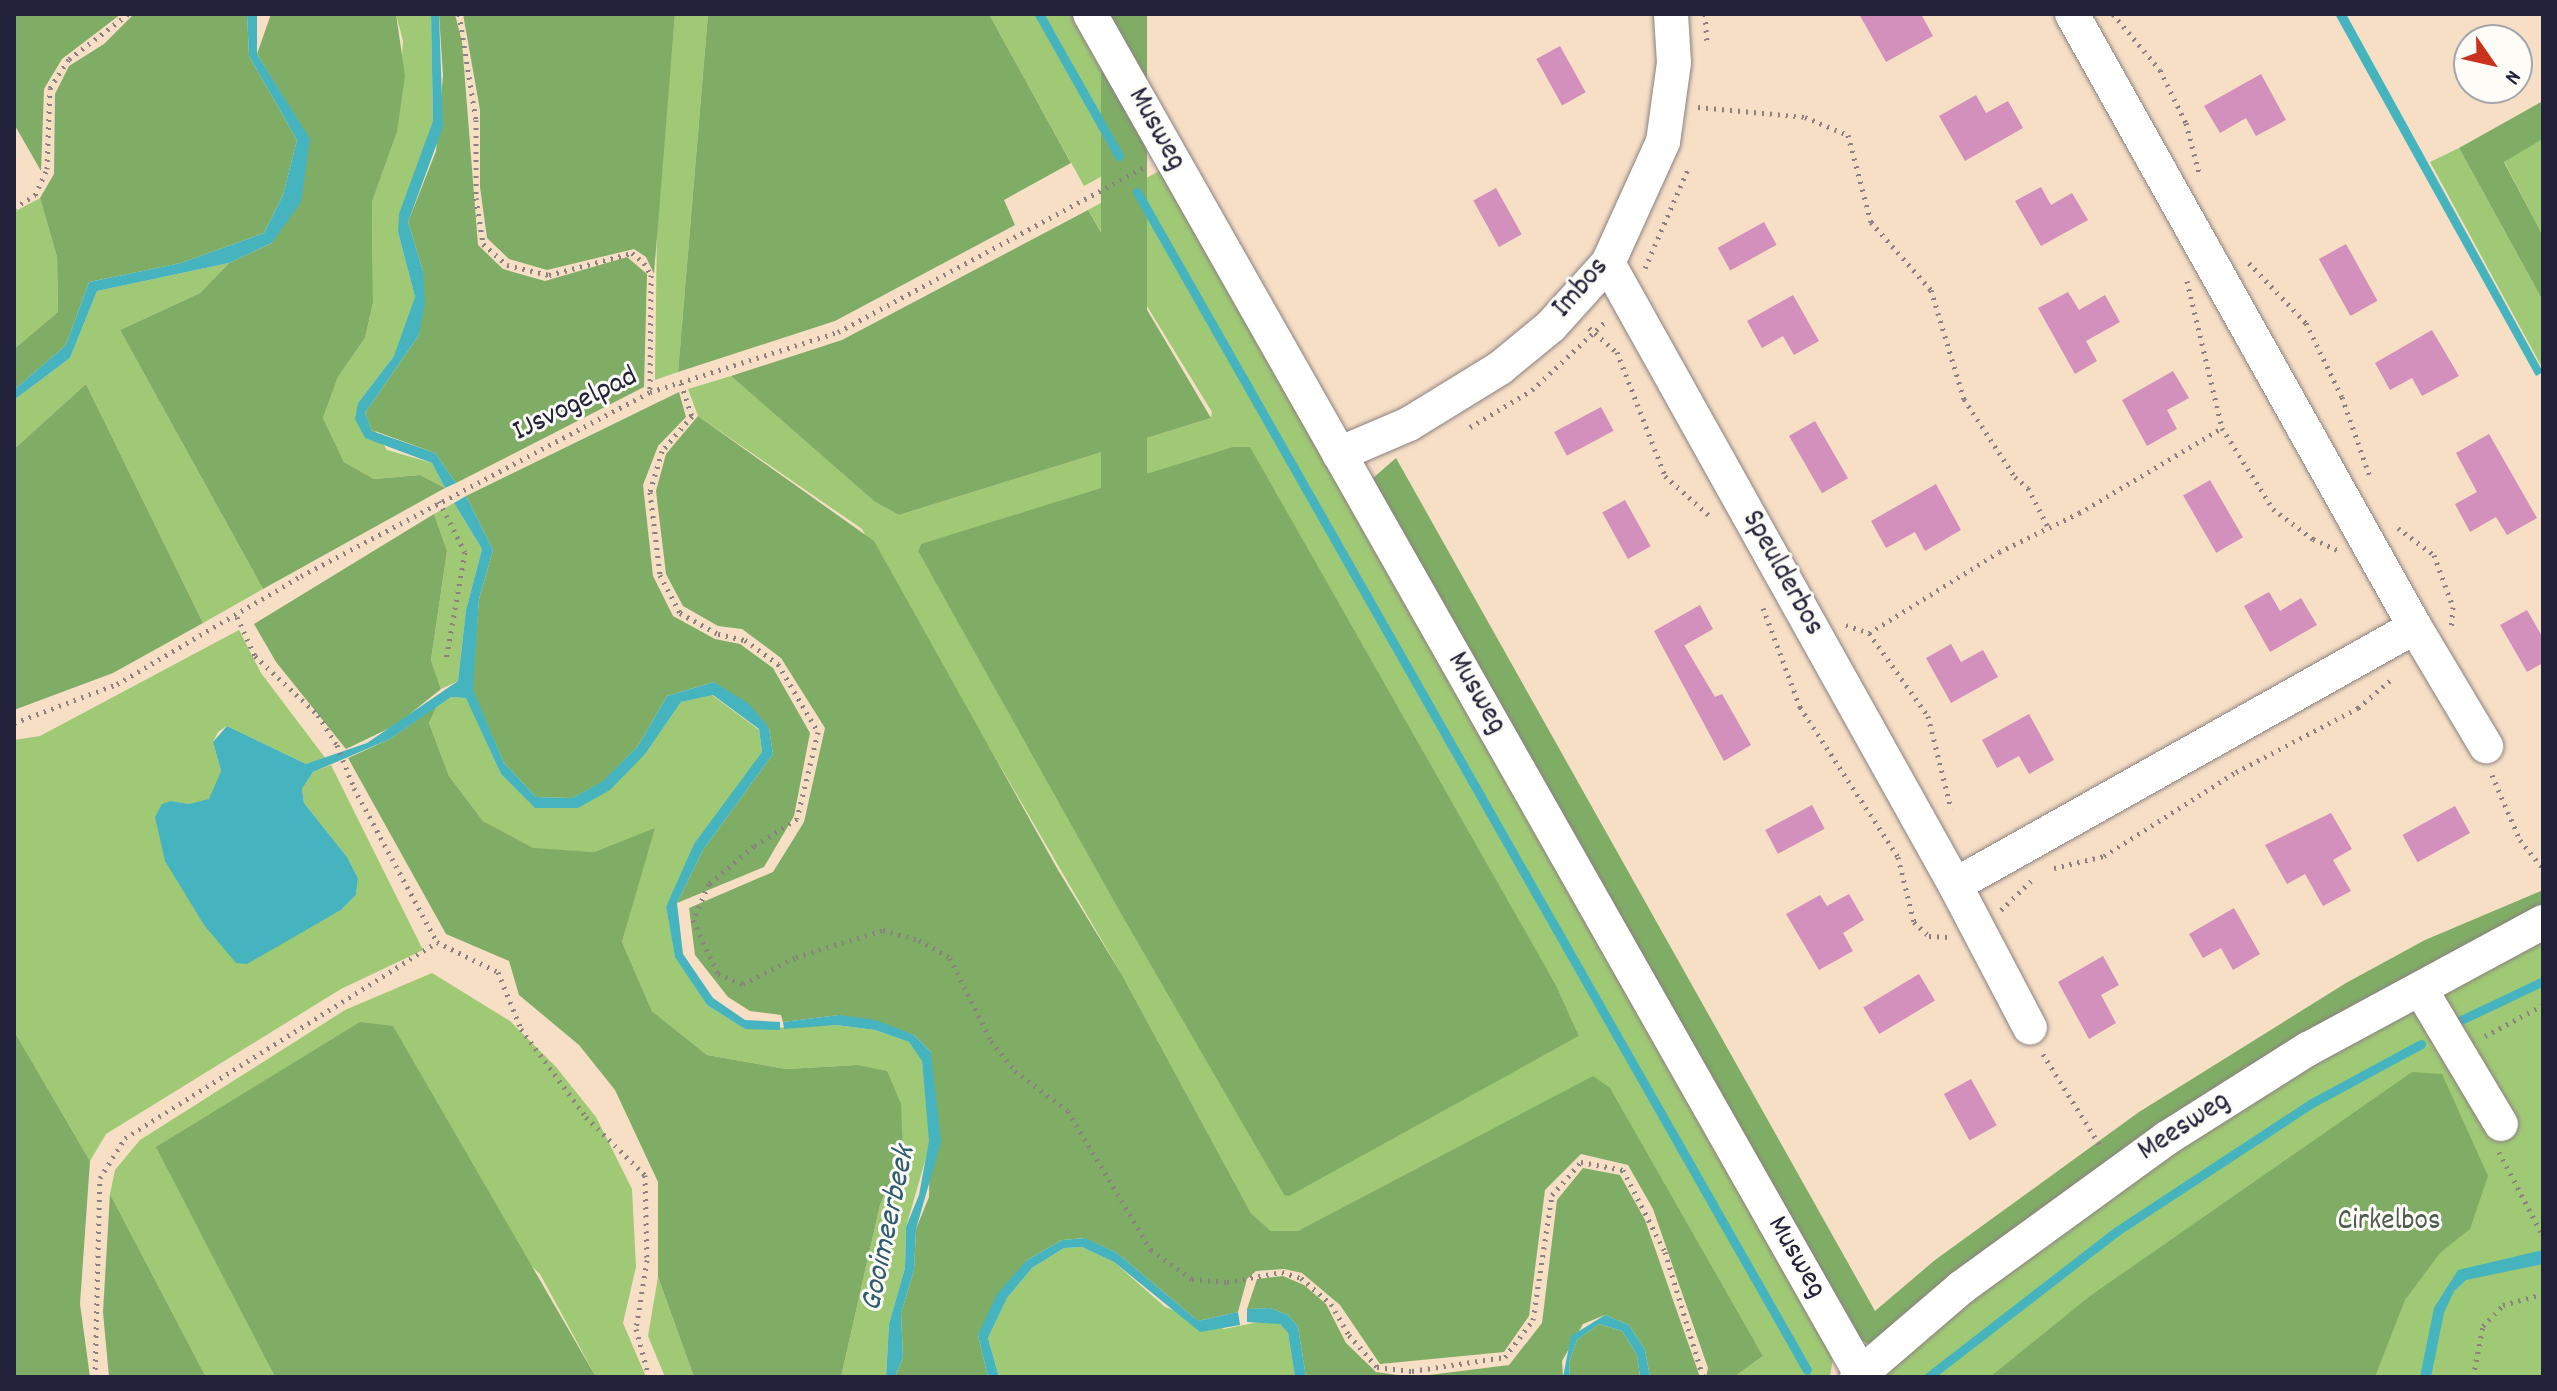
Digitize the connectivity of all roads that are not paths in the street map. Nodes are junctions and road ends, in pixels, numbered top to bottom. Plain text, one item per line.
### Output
1 (1090, 14) edge
2 (1671, 14) edge
3 (2072, 14) edge
4 (1608, 263) junction
5 (1339, 454) junction
6 (2422, 639) junction
7 (2486, 746) road end
8 (1955, 885) junction
9 (2543, 922) edge
10 (2421, 990) junction
11 (2030, 1028) road end
12 (2501, 1124) dead end
13 (1859, 1375) edge

1 - 5 street, Musweg
2 - 4 street, Imbos
3 - 6 street
4 - 5 street, Imbos
4 - 8 street, Speulderbos
5 - 13 street, Musweg
6 - 7 street
6 - 8 street
8 - 11 street, Speulderbos
9 - 10 street, Meesweg
10 - 12 street
10 - 13 street, Meesweg

